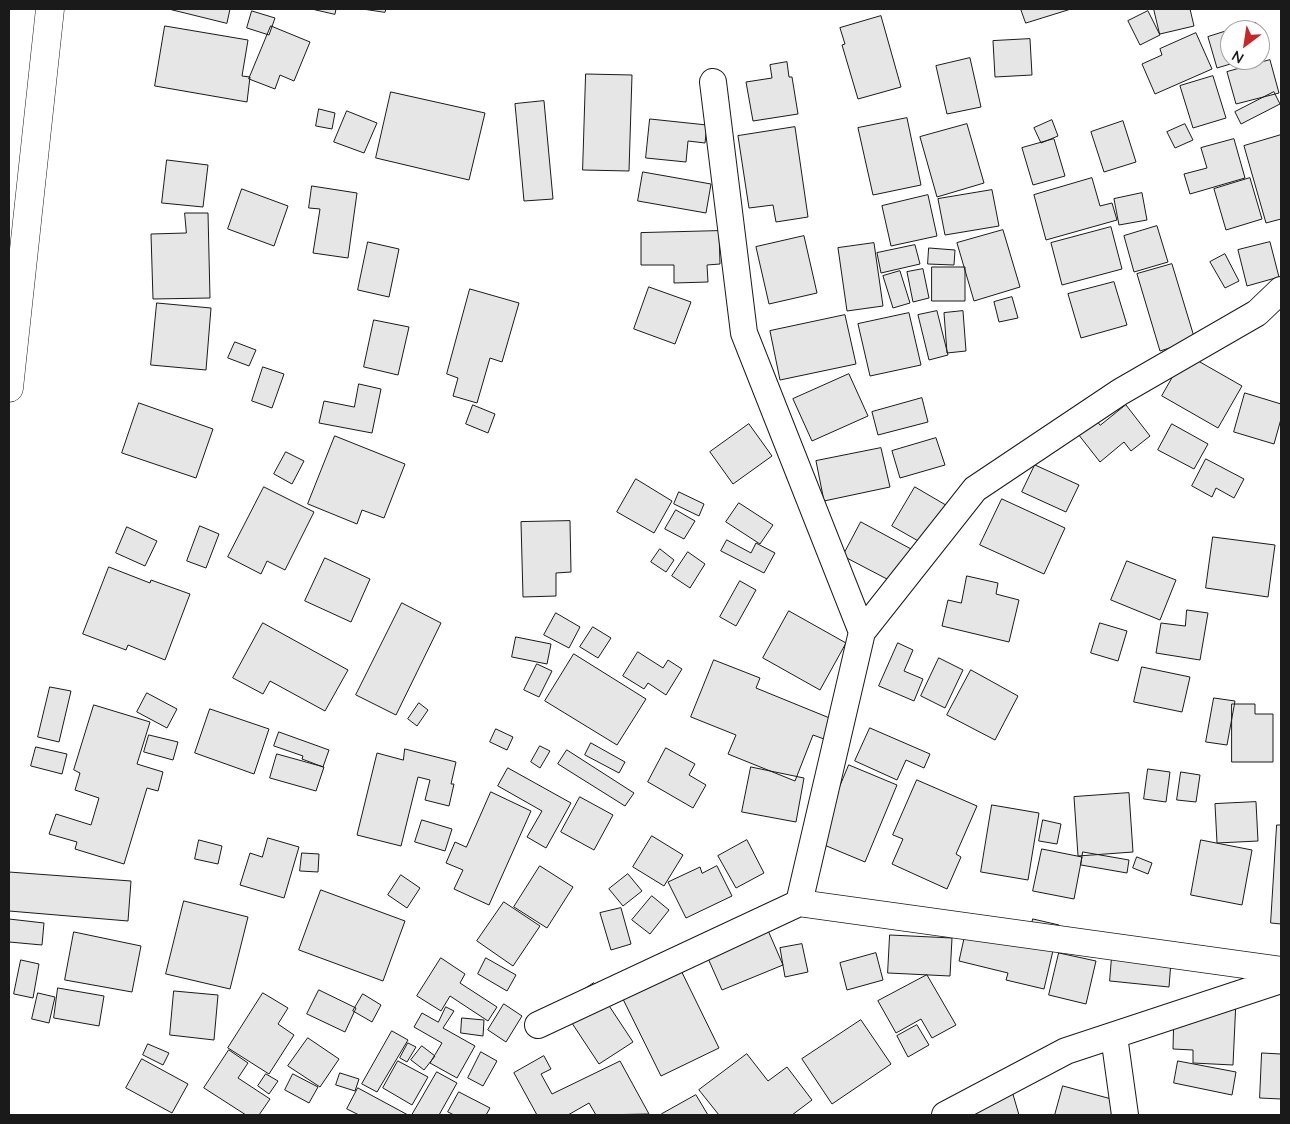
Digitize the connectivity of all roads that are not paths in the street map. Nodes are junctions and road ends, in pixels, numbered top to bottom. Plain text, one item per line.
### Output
1 (50, 9) edge
2 (713, 82) dead end
3 (1281, 290) edge
4 (9, 388) edge
5 (862, 632) junction
6 (799, 903) junction
7 (1281, 970) edge
8 (1281, 980) edge
9 (538, 1026) dead end
10 (1114, 1036) junction
11 (945, 1115) edge
12 (1125, 1115) edge

1 - 4 main road
2 - 5 street
3 - 5 street
5 - 6 street
6 - 7 street
6 - 9 street
8 - 10 street
10 - 11 street
10 - 12 street

